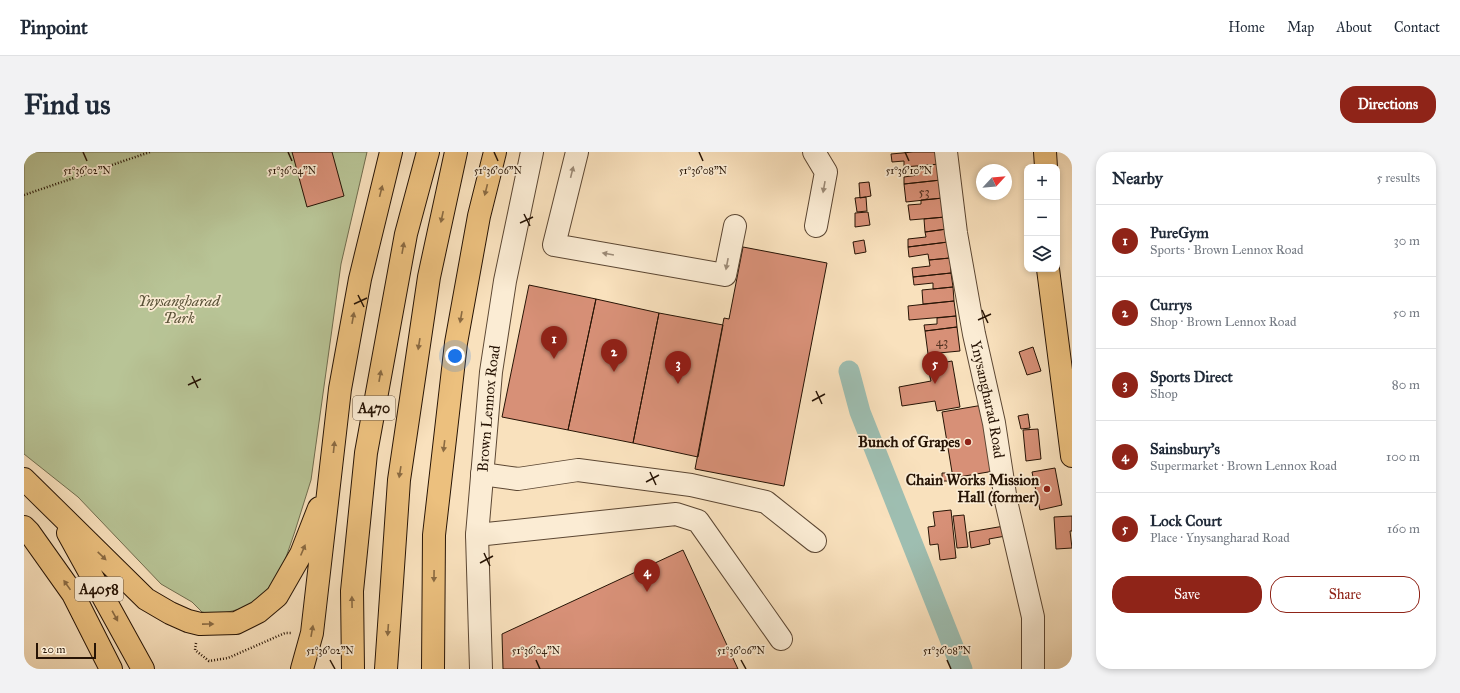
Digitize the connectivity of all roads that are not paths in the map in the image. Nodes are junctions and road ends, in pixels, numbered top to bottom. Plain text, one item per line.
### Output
1 (391, 152) edge
2 (428, 152) edge
3 (456, 152) edge
4 (495, 152) edge
5 (532, 152) edge
6 (577, 152) edge
7 (814, 152) edge
8 (946, 152) edge
9 (1045, 152) edge
10 (1046, 164) edge
11 (735, 226) dead end
12 (816, 226) dead end
13 (1048, 272) edge
14 (1072, 456) edge
15 (482, 474) junction
16 (24, 479) edge
17 (330, 480) junction
18 (54, 509) junction
19 (24, 527) edge
20 (477, 535) junction
21 (815, 542) dead end
22 (781, 640) dead end
23 (111, 669) edge
24 (143, 669) edge
25 (302, 669) edge
26 (353, 669) edge
27 (386, 669) edge
28 (433, 669) edge
29 (481, 669) edge
30 (1033, 669) edge

17 -> 1 main road
26 -> 2 main road, A470
3 -> 27 main road, A470
4 -> 28 main road
5 - 15 street, Brown Lennox Road
11 -> 6 street
7 -> 12 street
8 - 30 street, Ynysangharad Road
9 - 10 main road
13 - 14 main road
15 - 20 street, Brown Lennox Road
15 - 21 street
16 - 18 main road, A4058
18 -> 17 main road
25 -> 17 main road
18 -> 24 main road, A4058
23 -> 19 main road, A4058
20 - 22 street
20 - 29 street, Brown Lennox Road

